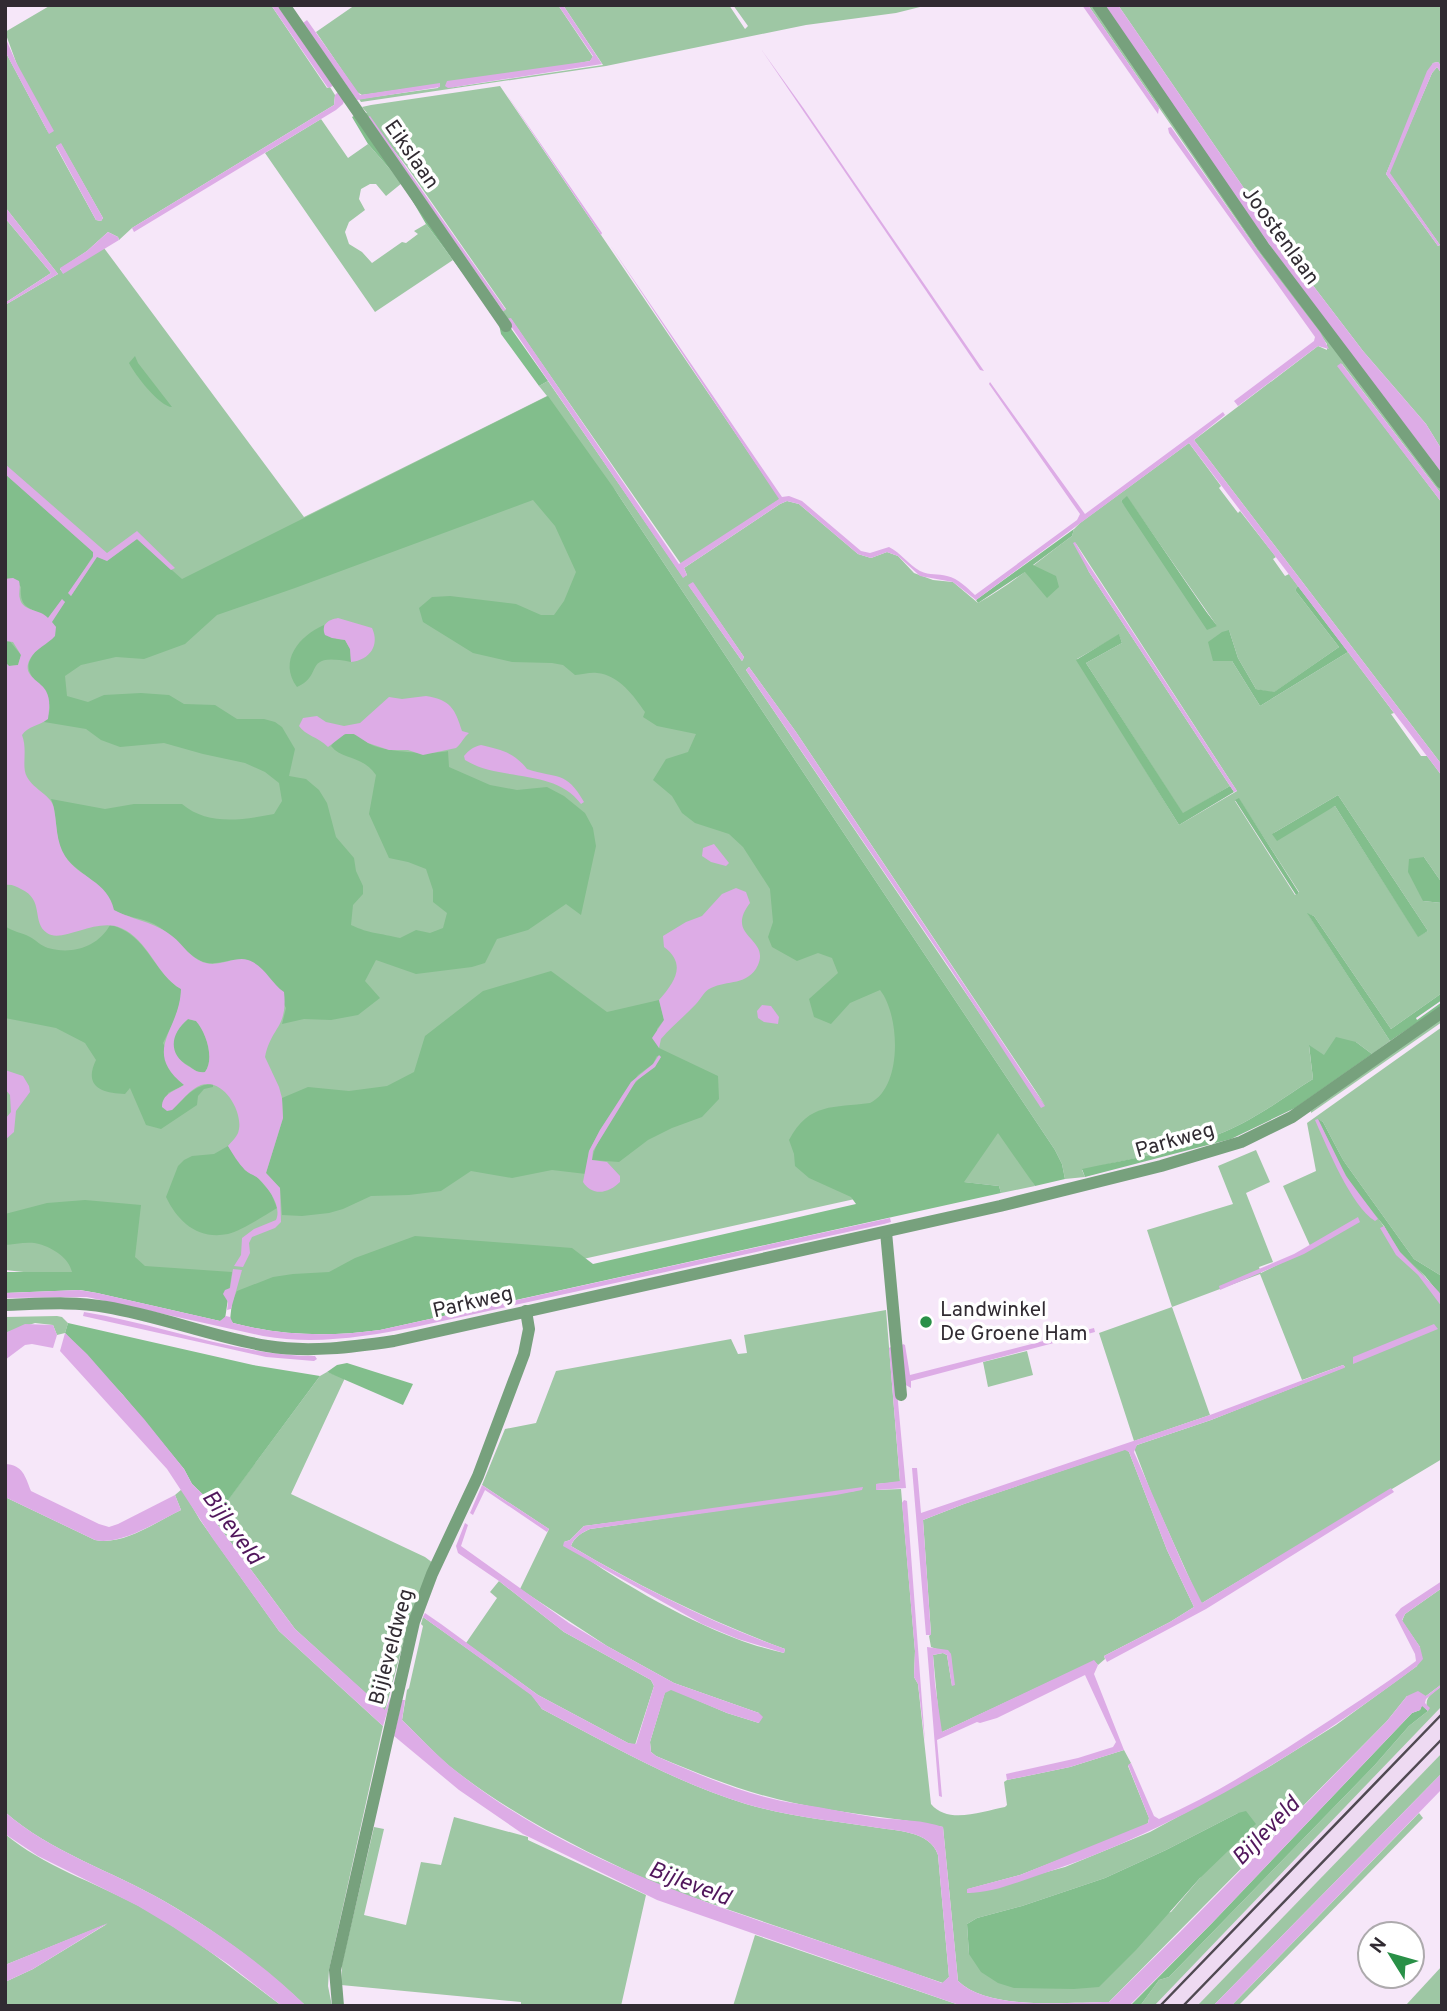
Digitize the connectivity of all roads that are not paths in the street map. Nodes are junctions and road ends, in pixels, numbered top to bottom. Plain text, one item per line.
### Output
1 (284, 5) edge
2 (1098, 5) edge
3 (506, 326) dead end
4 (1442, 483) edge
5 (1442, 1012) edge
6 (886, 1232) junction
7 (5, 1306) edge
8 (526, 1311) junction
9 (901, 1395) dead end
10 (338, 2006) edge

1 - 3 street, Eikslaan
2 - 4 street, Joostenlaan
5 - 6 street, Parkweg
6 - 8 street, Parkweg
6 - 9 street
7 - 8 street, Parkweg
8 - 10 street, Bijleveldweg

